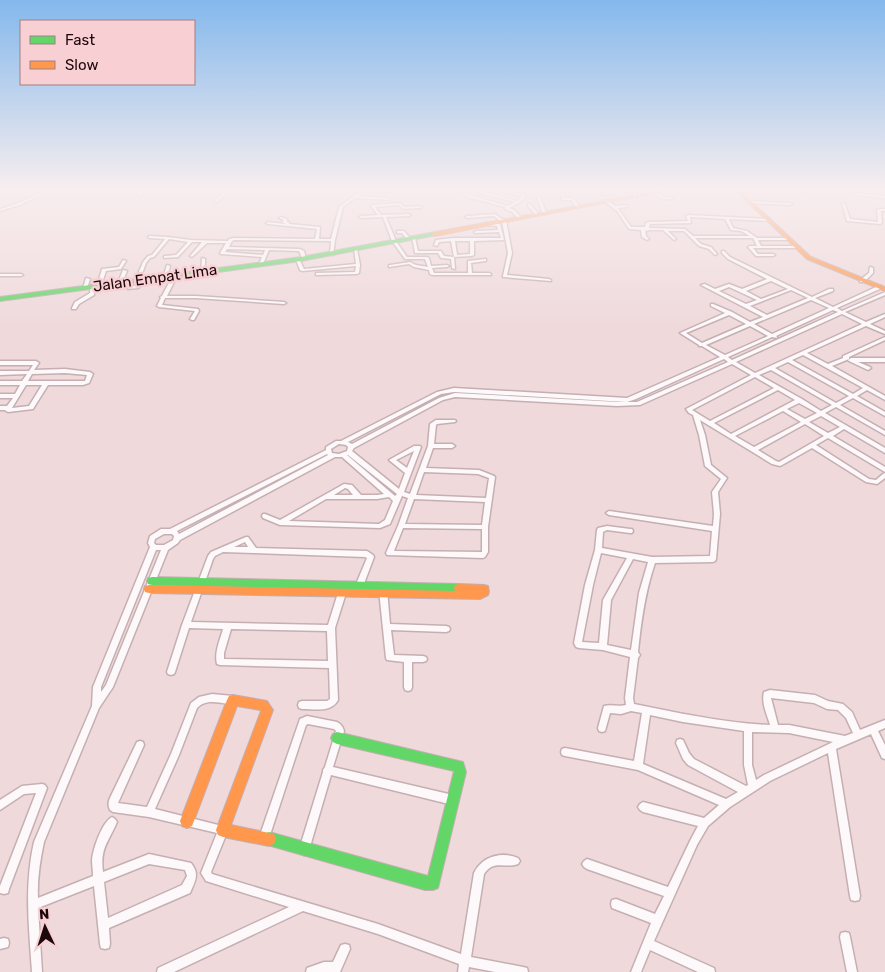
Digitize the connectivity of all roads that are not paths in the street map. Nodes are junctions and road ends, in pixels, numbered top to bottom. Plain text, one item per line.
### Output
1 (318, 236) edge
2 (330, 236) edge
3 (332, 236) edge
4 (391, 236) edge
5 (416, 236) edge
6 (478, 236) edge
7 (501, 236) edge
8 (506, 236) edge
9 (644, 236) edge
10 (671, 236) edge
11 (717, 236) edge
12 (735, 236) edge
13 (785, 236) edge
14 (150, 237) dead end
15 (692, 237) joint
16 (168, 238) junction
17 (409, 238) junction
18 (755, 238) junction
19 (453, 239) junction
20 (472, 239) junction
21 (647, 239) dead end
22 (674, 239) dead end
23 (788, 239) junction
24 (317, 240) junction
25 (331, 240) junction
26 (479, 240) junction
27 (191, 241) junction
28 (206, 241) junction
29 (229, 242) junction
30 (394, 242) junction
31 (292, 243) dead end
32 (436, 244) dead end
33 (760, 247) junction
34 (797, 247) junction
35 (226, 248) junction
36 (268, 249) junction
37 (288, 249) junction
38 (355, 250) junction
39 (724, 252) dead end
40 (332, 254) junction
41 (715, 254) dead end
42 (773, 255) dead end
43 (192, 256) dead end
44 (164, 257) dead end
45 (204, 259) dead end
46 (263, 260) junction
47 (301, 260) junction
48 (485, 260) dead end
49 (124, 261) dead end
50 (168, 266) dead end
51 (358, 266) junction
52 (390, 266) dead end
53 (415, 266) junction
54 (447, 266) dead end
55 (430, 268) junction
56 (454, 268) dead end
57 (870, 268) dead end
58 (125, 271) dead end
59 (408, 271) dead end
60 (204, 274) junction
61 (318, 274) dead end
62 (470, 274) junction
63 (489, 274) dead end
64 (0, 275) edge
65 (21, 275) dead end
66 (175, 276) junction
67 (165, 278) junction
68 (770, 279) junction
69 (549, 280) dead end
70 (862, 280) junction
71 (120, 283) junction
72 (136, 283) junction
73 (91, 284) junction
74 (703, 285) dead end
75 (791, 289) junction
76 (831, 290) dead end
77 (883, 290) edge
78 (715, 291) junction
79 (742, 291) junction
80 (162, 297) junction
81 (812, 298) junction
82 (0, 299) edge
83 (732, 300) junction
84 (761, 301) junction
85 (284, 303) dead end
86 (746, 306) junction
87 (74, 308) dead end
88 (833, 308) junction
89 (842, 312) junction
90 (730, 313) junction
91 (885, 315) edge
92 (766, 317) junction
93 (192, 319) dead end
94 (750, 324) junction
95 (866, 324) junction
96 (885, 333) edge
97 (773, 336) junction
98 (885, 338) edge
99 (780, 340) junction
100 (701, 344) junction
101 (872, 345) junction
102 (885, 345) edge
103 (804, 353) junction
104 (724, 358) junction
105 (848, 359) junction
106 (788, 360) junction
107 (885, 360) edge
108 (730, 362) junction
109 (0, 363) edge
110 (828, 366) junction
111 (772, 368) junction
112 (868, 368) dead end
113 (31, 372) junction
114 (0, 373) edge
115 (755, 375) junction
116 (678, 379) junction
117 (25, 383) junction
118 (46, 383) junction
119 (685, 383) junction
120 (0, 384) edge
121 (778, 388) junction
122 (867, 388) junction
123 (0, 396) edge
124 (17, 396) junction
125 (852, 396) junction
126 (885, 398) edge
127 (583, 399) junction
128 (800, 400) junction
129 (837, 405) junction
130 (0, 408) edge
131 (9, 408) junction
132 (784, 408) junction
133 (821, 413) junction
134 (695, 414) junction
135 (885, 414) edge
136 (453, 421) dead end
137 (805, 422) junction
138 (710, 423) junction
139 (844, 427) junction
140 (885, 433) edge
141 (731, 436) junction
142 (829, 436) junction
143 (343, 442) junction
144 (812, 445) junction
145 (431, 446) junction
146 (452, 446) dead end
147 (754, 450) junction
148 (348, 451) junction
149 (885, 451) edge
150 (331, 453) junction
151 (357, 461) junction
152 (423, 470) junction
153 (885, 470) edge
154 (407, 472) junction
155 (885, 474) edge
156 (882, 482) edge
157 (389, 484) junction
158 (382, 487) junction
159 (400, 493) junction
160 (389, 495) junction
161 (325, 497) junction
162 (359, 497) junction
163 (411, 497) junction
164 (489, 500) junction
165 (397, 501) junction
166 (609, 513) dead end
167 (265, 516) dead end
168 (280, 523) junction
169 (401, 526) junction
170 (485, 527) junction
171 (716, 529) junction
172 (172, 531) junction
173 (630, 531) dead end
174 (177, 538) junction
175 (154, 548) junction
176 (165, 548) junction
177 (222, 550) junction
178 (254, 550) junction
179 (598, 550) junction
180 (631, 557) junction
181 (652, 560) junction
182 (151, 585) junction
183 (200, 585) junction
184 (358, 589) junction
185 (383, 590) junction
186 (342, 593) junction
187 (186, 625) junction
188 (228, 626) junction
189 (387, 627) junction
190 (332, 628) junction
191 (446, 628) dead end
192 (602, 647) junction
193 (636, 655) junction
194 (408, 659) junction
195 (423, 659) dead end
196 (333, 665) junction
197 (171, 672) dead end
198 (408, 687) dead end
199 (233, 700) junction
200 (302, 705) dead end
201 (96, 706) junction
202 (630, 706) junction
203 (646, 710) junction
204 (885, 724) edge
205 (602, 728) dead end
206 (748, 728) junction
207 (775, 729) junction
208 (874, 729) junction
209 (858, 735) junction
210 (337, 738) junction
211 (844, 741) junction
212 (680, 743) dead end
213 (140, 745) dead end
214 (831, 747) junction
215 (565, 752) dead end
216 (885, 755) edge
217 (638, 766) junction
218 (327, 770) junction
219 (750, 788) junction
220 (453, 800) junction
221 (727, 804) junction
222 (0, 805) edge
223 (643, 807) dead end
224 (149, 812) junction
225 (187, 821) junction
226 (112, 822) dead end
227 (705, 823) junction
228 (223, 830) junction
229 (264, 838) junction
230 (304, 850) junction
231 (515, 860) dead end
232 (587, 864) dead end
233 (99, 880) junction
234 (4, 889) edge
235 (670, 893) junction
236 (855, 896) dead end
237 (616, 904) dead end
238 (34, 905) junction
239 (301, 907) junction
240 (657, 920) junction
241 (103, 925) junction
242 (845, 937) dead end
243 (104, 944) dead end
244 (648, 944) junction
245 (345, 949) dead end
246 (466, 960) junction
247 (335, 970) edge
248 (37, 972) edge
249 (162, 972) edge
250 (311, 972) edge
251 (463, 972) edge
252 (523, 972) edge
253 (636, 972) edge
254 (710, 972) edge
255 (852, 972) edge

1 - 24 street
2 - 25 street
3 - 25 street
4 - 30 street
5 - 17 main road, Jalan Empat Lima
6 - 26 street
7 - 26 street
8 - 69 street
9 - 21 street
10 - 22 street
11 - 15 street
12 - 18 street
13 - 23 main road
14 - 16 street
15 - 41 street
16 - 27 street
16 - 72 street
17 - 30 main road, Jalan Empat Lima
17 - 56 street
18 - 23 street
18 - 33 street
19 - 20 street
19 - 20 street
19 - 32 street
20 - 26 street
23 - 34 main road
24 - 25 street
24 - 29 street
25 - 40 street
27 - 28 street
27 - 44 street
28 - 29 street
28 - 43 street
29 - 35 street
30 - 38 main road, Jalan Empat Lima
30 - 55 street
31 - 37 street
33 - 34 street
33 - 42 street
34 - 70 main road
35 - 36 street
35 - 46 street
36 - 37 street
36 - 46 street
37 - 47 street
38 - 40 main road, Jalan Empat Lima
38 - 51 street
39 - 68 street
40 - 47 main road, Jalan Empat Lima
45 - 60 street
46 - 47 main road, Jalan Empat Lima
46 - 60 main road, Jalan Empat Lima
47 - 51 street
48 - 62 street
49 - 73 street
50 - 67 street
51 - 61 street
52 - 53 street
53 - 55 street
53 - 59 street
54 - 55 street
55 - 62 street
57 - 70 street
58 - 71 street
60 - 66 main road, Jalan Empat Lima
62 - 63 street
64 - 65 street
66 - 67 main road, Jalan Empat Lima
66 - 80 street
67 - 72 main road, Jalan Empat Lima
68 - 75 street
68 - 79 street
70 - 77 main road
71 - 72 main road, Jalan Empat Lima
71 - 73 main road, Jalan Empat Lima
73 - 82 main road, Jalan Empat Lima
73 - 87 street
74 - 78 street
75 - 81 street
75 - 84 street
76 - 81 street
77 - 88 street
77 - 89 street
78 - 79 street
78 - 83 street
79 - 84 street
80 - 85 street
80 - 93 street
81 - 88 street
81 - 92 street
83 - 86 street
83 - 90 street
84 - 86 street
86 - 92 street
88 - 89 street
88 - 97 street
89 - 95 street
89 - 99 street
90 - 94 street
90 - 100 street
91 - 95 street
92 - 94 street
94 - 97 street
94 - 100 street
95 - 96 street
95 - 103 street
97 - 99 street
97 - 104 street
98 - 101 street
99 - 108 street
100 - 104 street
101 - 102 street
101 - 105 street
103 - 106 street
103 - 110 street
104 - 108 street
104 - 116 street
105 - 107 street
105 - 110 street
105 - 112 street
106 - 111 street
106 - 125 street
108 - 115 street
108 - 119 street
109 - 113 street
110 - 122 street
111 - 115 street
111 - 129 street
113 - 114 street
113 - 117 street
113 - 118 street
115 - 121 street
115 - 134 street
116 - 119 street
116 - 127 street
117 - 118 street
117 - 120 street
117 - 124 street
118 - 131 street
119 - 127 street
121 - 128 street
121 - 138 street
122 - 125 street
122 - 126 street
123 - 124 street
124 - 131 street
125 - 129 street
125 - 135 street
127 - 143 street
127 - 148 street
128 - 132 street
128 - 133 street
129 - 133 street
129 - 140 street
130 - 131 street
132 - 137 street
132 - 141 street
133 - 137 street
133 - 139 street
134 - 138 street
134 - 171 street
136 - 145 street
137 - 142 street
137 - 147 street
138 - 141 street
139 - 142 street
139 - 149 street
141 - 147 street
142 - 144 street
142 - 153 street
143 - 148 street
143 - 150 street
144 - 147 street
144 - 156 street
145 - 146 street
145 - 152 street
148 - 150 street
148 - 151 street
150 - 172 street
150 - 174 street
151 - 157 street
151 - 158 street
152 - 163 street
152 - 164 street
154 - 154 street
154 - 159 street
155 - 156 street
157 - 158 street
157 - 159 street
158 - 160 street
159 - 163 street
159 - 165 street
160 - 162 street
160 - 165 street
161 - 162 street
161 - 162 street
161 - 168 street
163 - 164 street
163 - 169 street
164 - 170 street
165 - 168 street
166 - 171 street
167 - 168 street
169 - 170 street
169 - 170 street
171 - 181 street
172 - 174 street
172 - 175 street
173 - 179 street
174 - 176 street
175 - 176 street
175 - 201 street
176 - 182 street
177 - 178 street
177 - 178 street
177 - 183 street
178 - 184 street
179 - 180 street
179 - 192 street
180 - 181 street
180 - 192 street
181 - 193 street
182 - 183 main road
182 - 201 street
183 - 184 main road
183 - 186 main road
183 - 187 street
184 - 185 main road
184 - 186 main road
185 - 185 main road
185 - 189 street
186 - 190 street
187 - 188 street
187 - 197 street
188 - 190 street
188 - 196 street
189 - 191 street
189 - 194 street
190 - 196 street
192 - 193 street
193 - 202 street
194 - 195 street
194 - 198 street
196 - 200 street
199 - 224 street
199 - 225 main road
199 - 228 main road
201 - 238 street
202 - 203 street
202 - 205 street
203 - 206 street
203 - 217 street
204 - 208 street
206 - 207 street
206 - 219 street
207 - 209 street
207 - 211 street
208 - 209 street
208 - 216 street
209 - 211 street
210 - 218 street
210 - 220 main road
210 - 229 street
211 - 214 street
212 - 219 street
213 - 224 street
214 - 219 street
214 - 236 street
215 - 217 street
217 - 221 street
218 - 220 street
218 - 230 street
219 - 221 street
220 - 230 main road
221 - 227 street
222 - 234 street
223 - 227 street
224 - 225 street
225 - 228 street
226 - 233 street
227 - 235 street
228 - 229 main road
228 - 239 street
229 - 230 main road
231 - 246 street
232 - 235 street
233 - 238 street
233 - 241 street
233 - 241 street
235 - 240 street
237 - 240 street
238 - 248 street
239 - 246 street
239 - 249 street
240 - 244 street
241 - 243 street
242 - 255 street
244 - 253 street
244 - 254 street
245 - 247 street
246 - 251 street
246 - 252 street
247 - 250 street

